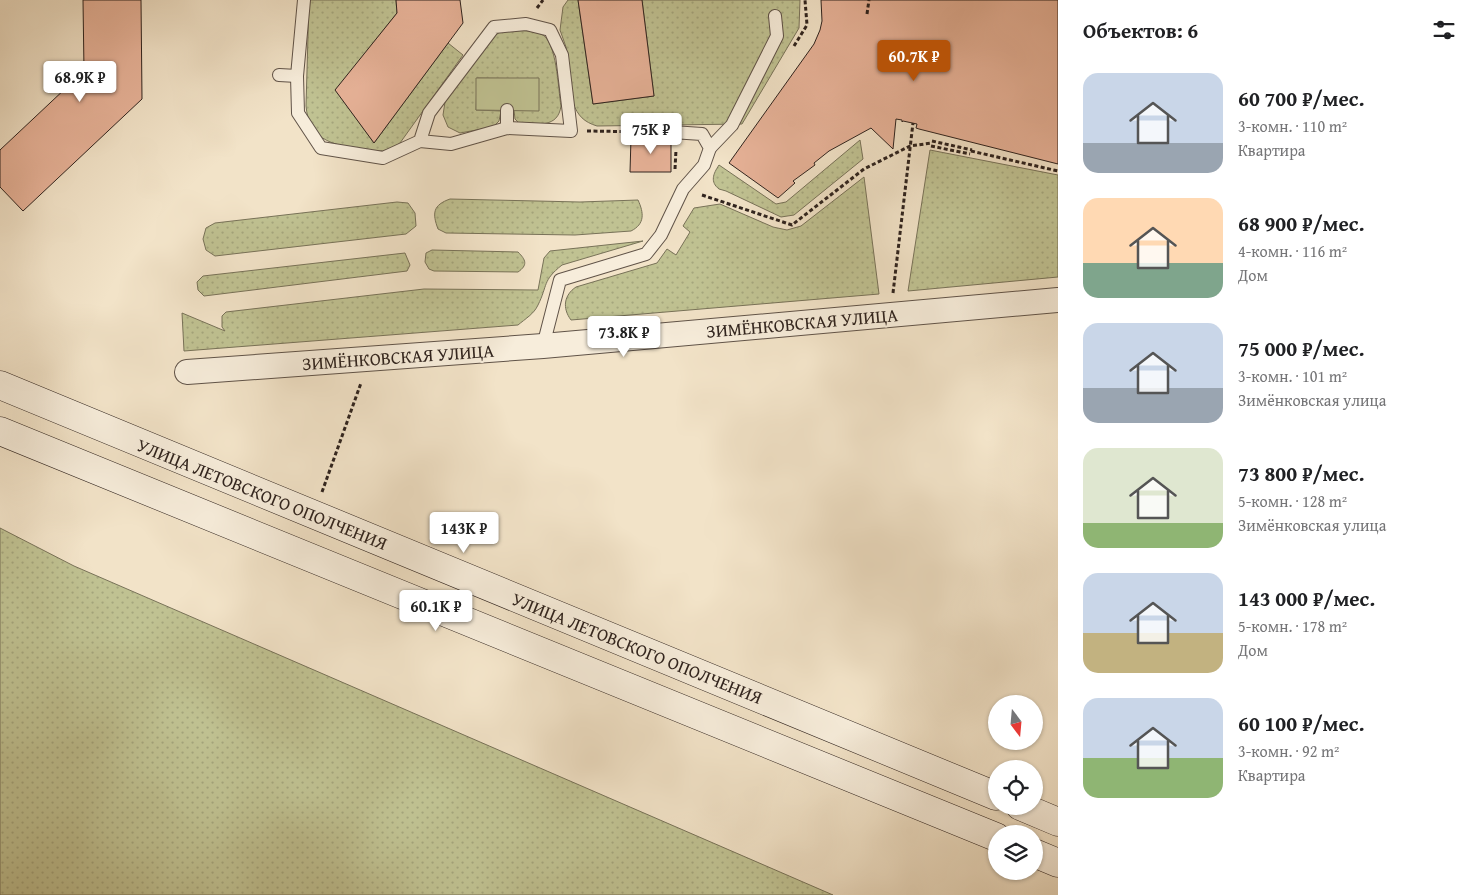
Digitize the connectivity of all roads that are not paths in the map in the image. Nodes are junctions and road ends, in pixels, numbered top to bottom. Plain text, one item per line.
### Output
1 (304, 0) edge
2 (775, 16) dead end
3 (279, 75) dead end
4 (297, 76) junction
5 (507, 110) dead end
6 (507, 128) junction
7 (672, 132) road end
8 (420, 141) junction
9 (710, 148) junction
10 (1058, 300) edge
11 (543, 346) junction
12 (187, 372) dead end
13 (0, 385) edge
14 (0, 431) edge
15 (988, 793) edge
16 (1041, 815) edge
17 (1058, 822) edge
18 (988, 835) edge
19 (1043, 857) edge
20 (1058, 863) edge

1 - 4 lane
2 - 9 lane
3 - 4 lane
4 - 8 lane
5 - 6 lane
6 - 8 lane
6 - 8 lane
7 - 9 lane
9 - 11 lane
10 - 11 street, ЗИМЁНКОВСКАЯ УЛИЦА
11 - 12 street, ЗИМЁНКОВСКАЯ УЛИЦА
13 - 15 main road, УЛИЦА ЛЕТОВСКОГО ОПОЛЧЕНИЯ
14 - 18 main road
16 - 17 main road
19 - 20 main road

